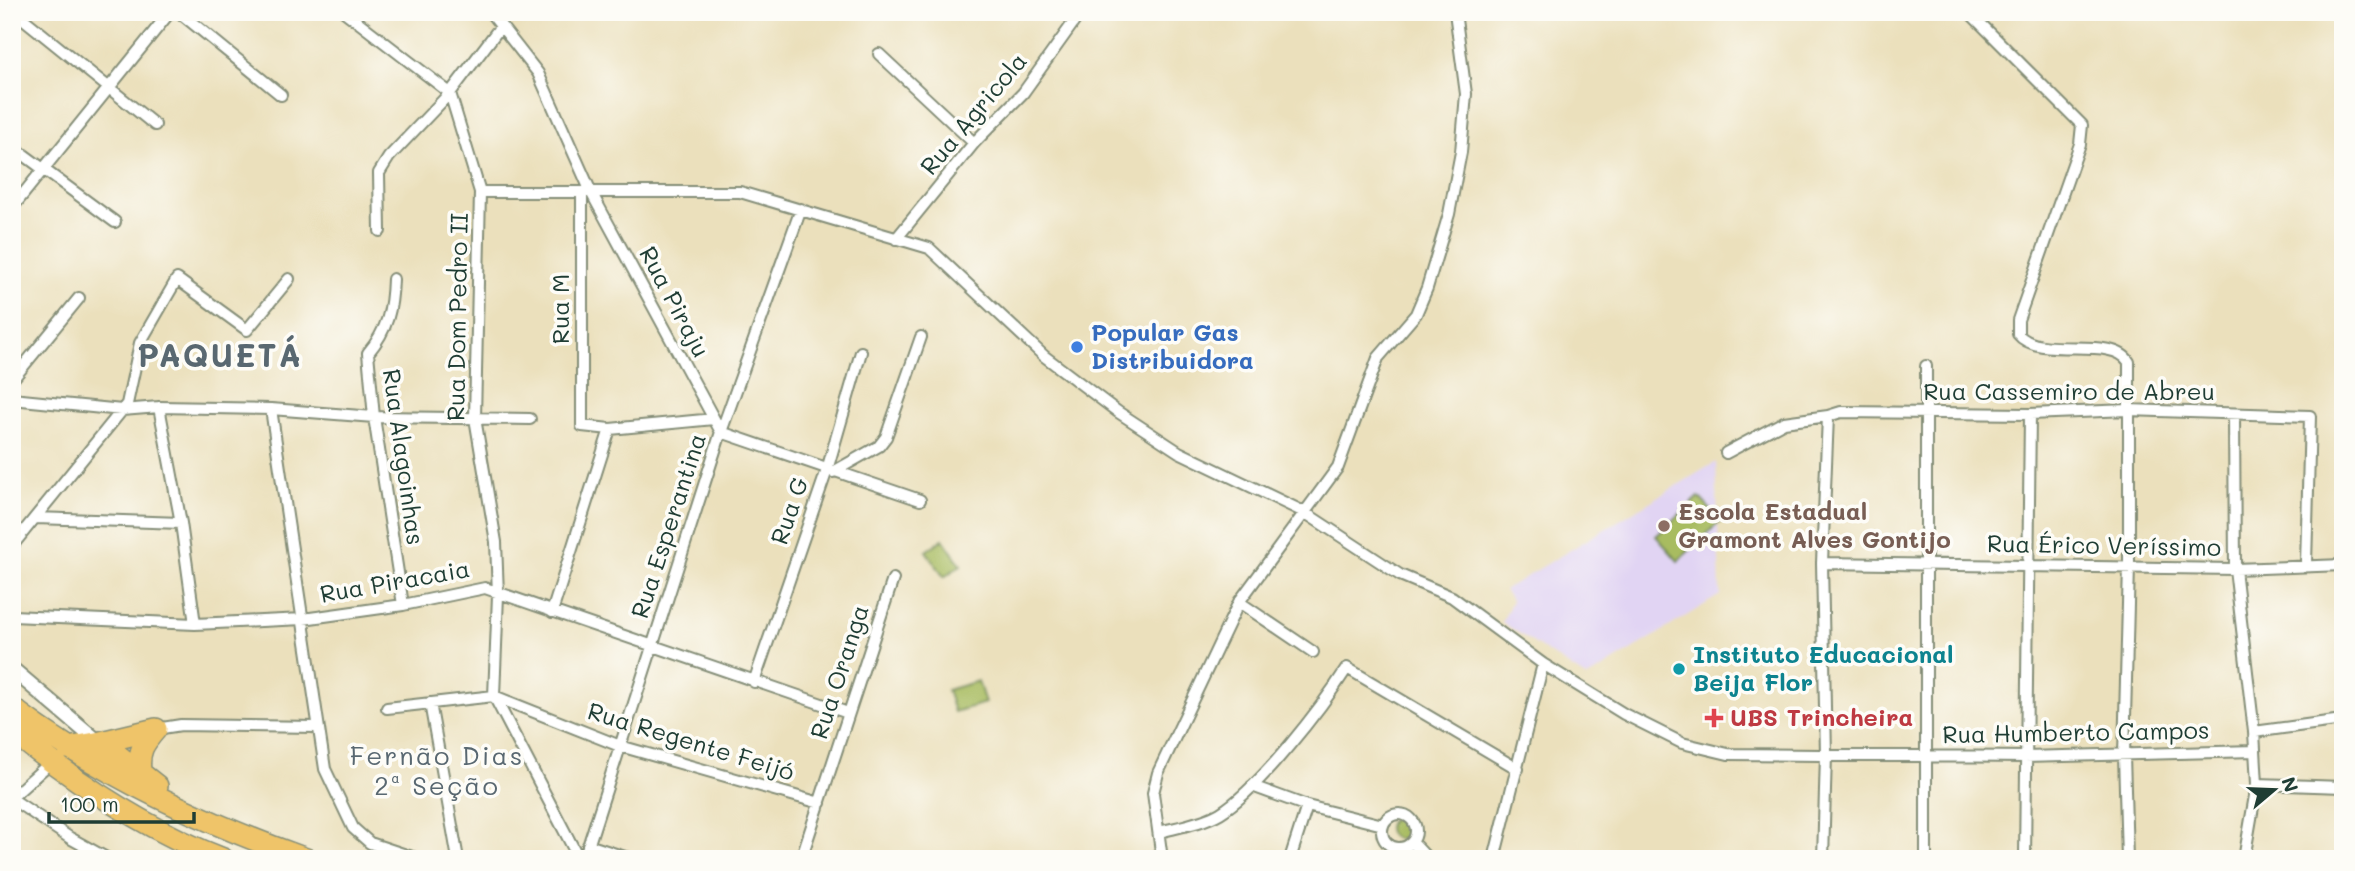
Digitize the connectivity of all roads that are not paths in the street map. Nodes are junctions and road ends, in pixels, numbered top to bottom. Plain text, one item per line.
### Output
1 (15, 12) edge
2 (170, 12) edge
3 (179, 12) edge
4 (345, 12) edge
5 (490, 12) edge
6 (1081, 12) edge
7 (1455, 12) edge
8 (1969, 12) edge
9 (501, 26) junction
10 (879, 54) dead end
11 (110, 89) junction
12 (450, 93) junction
13 (281, 95) dead end
14 (155, 125) dead end
15 (974, 142) junction
16 (12, 146) edge
17 (44, 170) junction
18 (480, 192) junction
19 (587, 192) junction
20 (12, 208) edge
21 (801, 209) junction
22 (115, 222) dead end
23 (380, 231) dead end
24 (896, 239) junction
25 (289, 279) dead end
26 (393, 279) dead end
27 (79, 298) dead end
28 (921, 337) dead end
29 (861, 352) dead end
30 (1926, 366) dead end
31 (12, 380) edge
32 (12, 399) edge
33 (159, 407) junction
34 (271, 409) junction
35 (122, 410) junction
36 (2128, 410) junction
37 (1927, 412) junction
38 (2030, 414) junction
39 (2234, 415) junction
40 (1828, 416) junction
41 (374, 417) junction
42 (475, 418) junction
43 (530, 419) dead end
44 (714, 419) junction
45 (610, 429) junction
46 (721, 432) junction
47 (1726, 453) dead end
48 (830, 471) junction
49 (920, 500) dead end
50 (1304, 512) junction
51 (36, 518) junction
52 (181, 523) junction
53 (12, 546) edge
54 (1822, 563) junction
55 (2306, 564) junction
56 (2343, 565) edge
57 (1924, 566) junction
58 (2028, 566) junction
59 (2130, 566) junction
60 (2235, 569) junction
61 (893, 579) dead end
62 (498, 595) junction
63 (1239, 602) junction
64 (403, 605) junction
65 (552, 612) junction
66 (12, 616) edge
67 (303, 619) junction
68 (195, 624) junction
69 (650, 647) junction
70 (1313, 652) dead end
71 (1543, 664) junction
72 (12, 669) edge
73 (754, 682) junction
74 (494, 696) junction
75 (430, 703) junction
76 (12, 708) edge
77 (387, 708) dead end
78 (848, 713) junction
79 (2335, 721) dead end
80 (317, 727) junction
81 (156, 729) junction
82 (12, 731) edge
83 (2255, 732) junction
84 (99, 742) junction
85 (620, 746) junction
86 (68, 748) junction
87 (2255, 751) junction
88 (1826, 755) junction
89 (2124, 755) junction
90 (1924, 756) junction
91 (2025, 757) junction
92 (51, 762) junction
93 (1518, 769) junction
94 (140, 771) junction
95 (2257, 784) junction
96 (1252, 786) junction
97 (2343, 788) edge
98 (12, 798) edge
99 (820, 803) junction
100 (1307, 806) junction
101 (191, 814) junction
102 (1383, 825) junction
103 (1159, 832) junction
104 (1412, 842) junction
105 (588, 845) junction
106 (1393, 853) edge
107 (108, 859) edge
108 (223, 859) edge
109 (306, 859) edge
110 (418, 859) edge
111 (458, 859) edge
112 (579, 859) edge
113 (584, 859) edge
114 (631, 859) edge
115 (801, 859) edge
116 (1162, 859) edge
117 (1290, 859) edge
118 (1427, 859) edge
119 (1494, 859) edge
120 (1823, 859) edge
121 (1926, 859) edge
122 (2025, 859) edge
123 (2127, 859) edge
124 (2244, 859) edge

1 - 11 street
2 - 11 street
3 - 13 street
4 - 12 street
5 - 9 street, Rua Piraju
6 - 15 street, Rua Agricola
7 - 50 street
8 - 36 street
9 - 12 street
9 - 19 street, Rua Piraju
10 - 15 street
11 - 14 street
11 - 17 street
12 - 18 street, Rua Dom Pedro II
12 - 23 street
15 - 24 street, Rua Agricola
16 - 17 street
17 - 20 street
17 - 22 street
18 - 19 street, Rua Humberto Campos
18 - 42 street, Rua Dom Pedro II
19 - 21 street, Rua Humberto Campos
19 - 44 street, Rua Piraju
19 - 45 street, Rua M
21 - 24 street, Rua Humberto Campos
21 - 46 street, Rua Esperantina
24 - 50 street, Rua Humberto Campos
25 - 35 street
26 - 41 street, Rua Alagoinhas
27 - 31 street
28 - 48 street
29 - 48 street, Rua G
30 - 37 street
32 - 35 street
33 - 34 street
33 - 35 street
33 - 52 street
34 - 41 street
34 - 67 street
35 - 51 street
36 - 38 street, Rua Cassemiro de Abreu
36 - 39 street, Rua Cassemiro de Abreu
36 - 59 street
37 - 38 street, Rua Cassemiro de Abreu
37 - 40 street, Rua Cassemiro de Abreu
37 - 57 street
38 - 58 street
39 - 55 street, Rua Cassemiro de Abreu
39 - 60 street
40 - 47 street, Rua Cassemiro de Abreu
40 - 54 street
41 - 42 street
41 - 64 street, Rua Alagoinhas
42 - 43 street
42 - 62 street, Rua Dom Pedro II
44 - 45 street
44 - 46 street, Rua Piraju
45 - 65 street
46 - 48 street
46 - 69 street, Rua Esperantina
48 - 49 street
48 - 73 street, Rua G
50 - 63 street
50 - 71 street, Rua Humberto Campos
51 - 52 street
51 - 53 street
52 - 68 street
54 - 57 street, Rua Érico Veríssimo
54 - 88 street
55 - 56 street, Rua Érico Veríssimo
55 - 60 street, Rua Érico Veríssimo
57 - 58 street, Rua Érico Veríssimo
57 - 90 street
58 - 59 street, Rua Érico Veríssimo
58 - 91 street
59 - 60 street, Rua Érico Veríssimo
59 - 89 street
60 - 83 street
61 - 78 street, Rua Oranga
62 - 64 street, Rua Piracaia
62 - 65 street, Rua Piracaia
62 - 74 street, Rua Dom Pedro II
63 - 70 street
63 - 103 street
64 - 67 street, Rua Piracaia
65 - 69 street, Rua Piracaia
66 - 68 street, Rua Piracaia
67 - 68 street, Rua Piracaia
67 - 80 street
69 - 73 street, Rua Piracaia
69 - 85 street, Rua Esperantina
71 - 88 street, Rua Humberto Campos
71 - 93 street
72 - 84 street
73 - 78 street, Rua Piracaia
74 - 75 street, Rua Regente Feijó
74 - 85 street, Rua Regente Feijó
74 - 112 street, Rua Dom Pedro II
75 - 77 street, Rua Regente Feijó
75 - 111 street
76 - 86 highway
78 - 99 street, Rua Oranga
79 - 83 street
80 - 81 street
80 - 110 street
81 - 84 highway
81 - 94 highway
82 - 92 highway
83 - 87 street
84 - 86 highway
84 - 94 highway
85 - 99 street, Rua Regente Feijó
85 - 105 street, Rua Esperantina
86 - 101 highway
87 - 89 street, Rua Humberto Campos
87 - 95 street
88 - 90 street, Rua Humberto Campos
88 - 120 street
89 - 91 street, Rua Humberto Campos
89 - 123 street
90 - 91 street, Rua Humberto Campos
90 - 121 street
91 - 122 street
92 - 98 street
92 - 108 highway
93 - 96 street
93 - 119 street
94 - 101 highway
95 - 97 street
95 - 124 street
96 - 100 street
96 - 103 street
98 - 107 street
99 - 115 street, Rua Oranga
100 - 102 street
100 - 117 street
101 - 109 highway
102 - 104 street
102 - 106 street
103 - 116 street
104 - 106 street
104 - 118 street
105 - 113 street, Rua Esperantina
105 - 114 street

